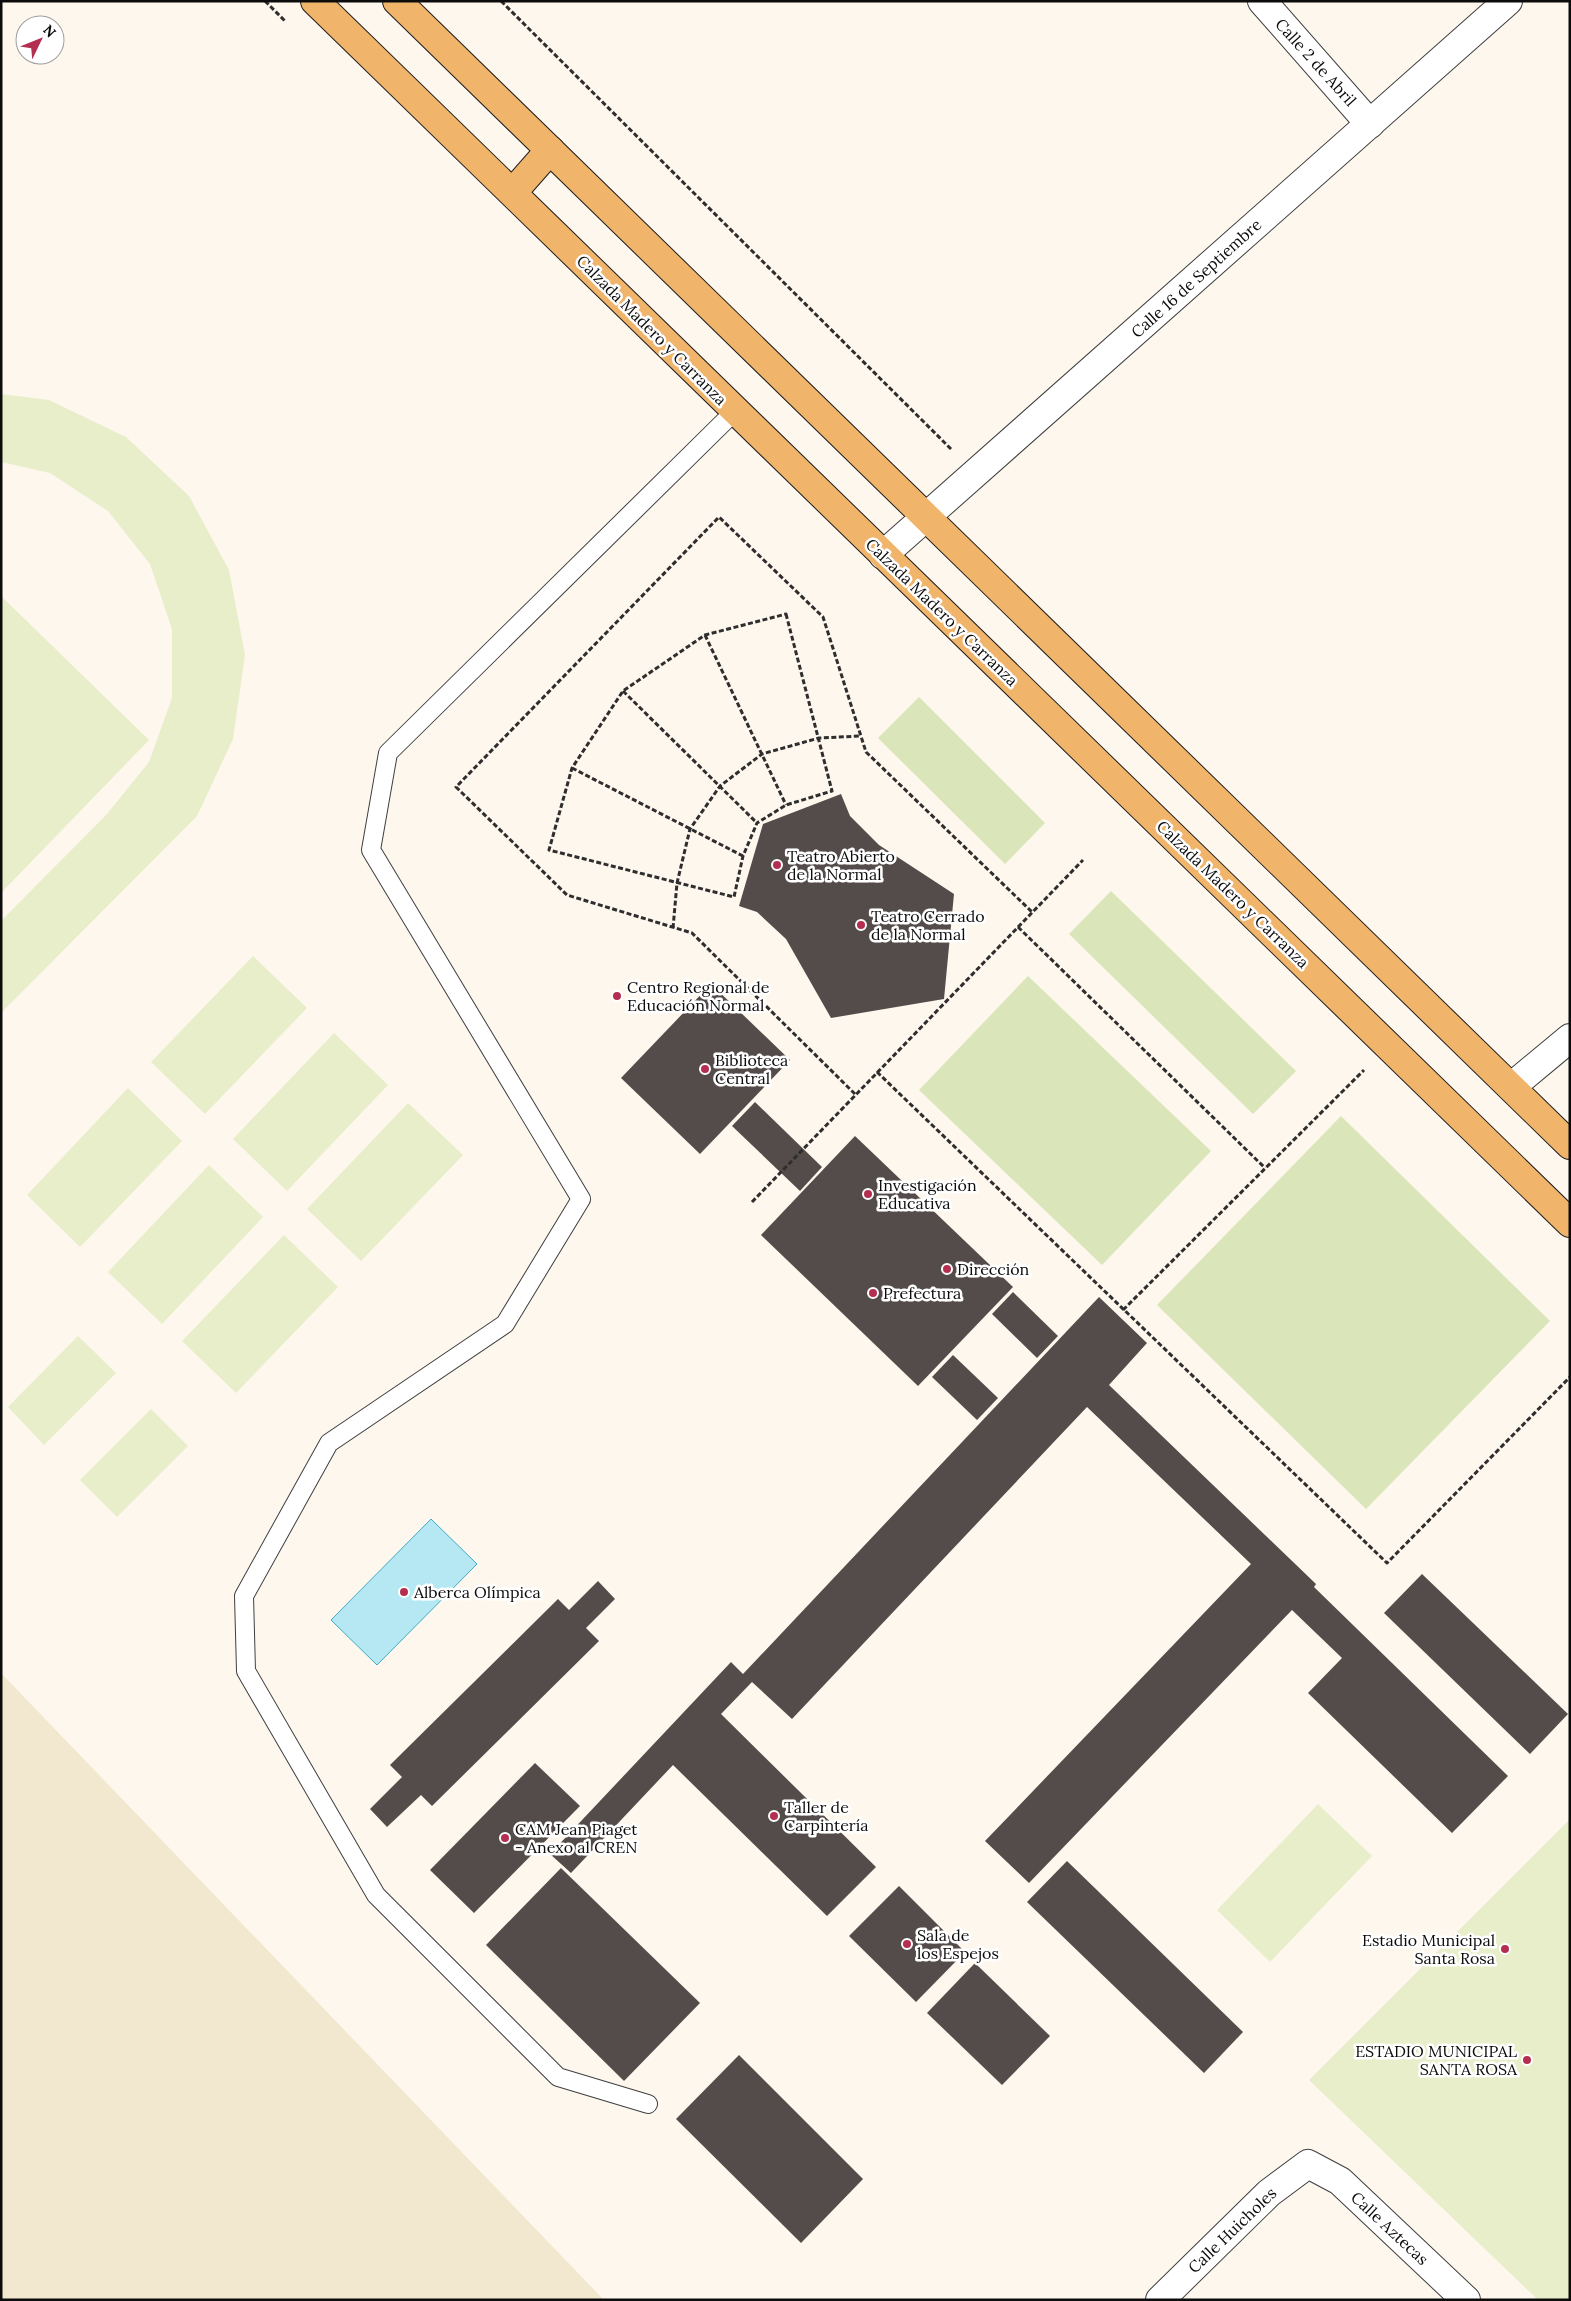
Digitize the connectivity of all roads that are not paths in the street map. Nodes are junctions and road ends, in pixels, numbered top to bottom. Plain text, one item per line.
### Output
1 (315, 1) edge
2 (397, 1) edge
3 (1262, 1) edge
4 (1508, 1) edge
5 (1370, 124) junction
6 (550, 150) junction
7 (513, 192) junction
8 (735, 411) junction
9 (926, 518) junction
10 (883, 555) junction
11 (1570, 1038) edge
12 (1511, 1087) junction
13 (1570, 1145) edge
14 (1570, 1223) edge
15 (648, 2104) dead end
16 (1308, 2164) joint
17 (1160, 2300) edge
18 (1466, 2300) edge

1 - 7 main road, Calzada Madero y Carranza
2 - 6 main road
3 - 5 street, Calle 2 de Abril
4 - 5 street, Calle 16 de Septiembre
5 - 9 street, Calle 16 de Septiembre
6 - 7 main road
6 - 9 main road
7 - 8 main road, Calzada Madero y Carranza
8 - 10 main road, Calzada Madero y Carranza
8 - 15 lane
9 - 10 street, Calle 16 de Septiembre
9 - 12 main road
10 - 14 main road, Calzada Madero y Carranza
11 - 12 street
12 - 13 main road
16 - 17 street, Calle Huicholes
16 - 18 street, Calle Aztecas

